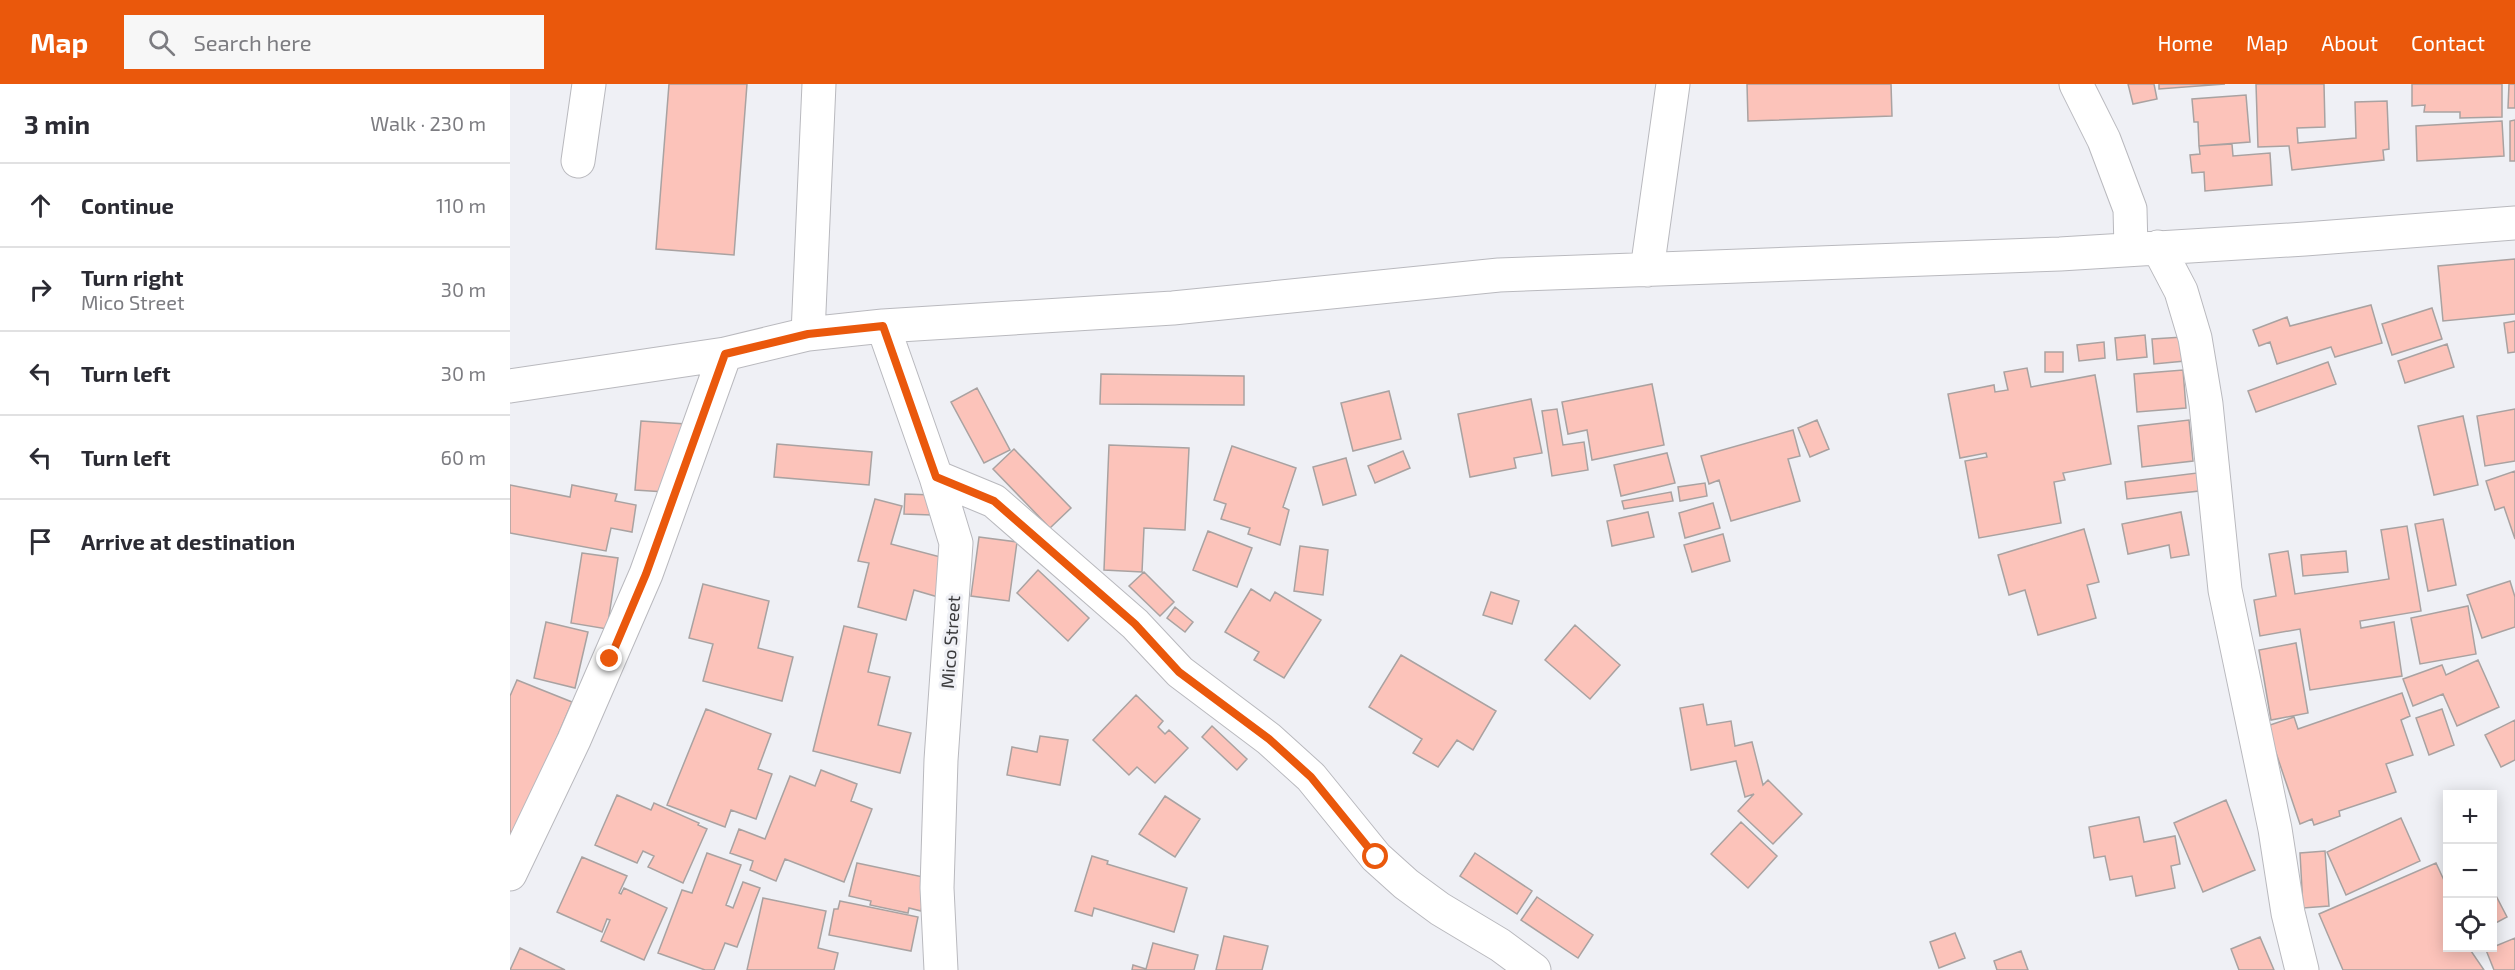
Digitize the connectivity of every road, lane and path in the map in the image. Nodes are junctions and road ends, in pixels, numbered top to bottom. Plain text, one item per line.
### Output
1 (589, 84) edge
2 (819, 84) edge
3 (1673, 84) edge
4 (2076, 84) edge
5 (578, 161) dead end
6 (2515, 223) edge
7 (2145, 248) junction
8 (1647, 270) junction
9 (883, 326) junction
10 (808, 334) junction
11 (725, 354) junction
12 (510, 387) edge
13 (936, 477) junction
14 (510, 874) edge
15 (941, 970) edge
16 (1534, 970) edge
17 (2302, 970) edge

1 - 5 street
2 - 10 street
3 - 8 street
4 - 7 street
6 - 7 street
7 - 8 street
7 - 17 street
8 - 9 street
9 - 10 street
9 - 13 street, Mico Street
10 - 11 street
11 - 12 street
11 - 14 street
13 - 15 street, Mico Street
13 - 16 street

